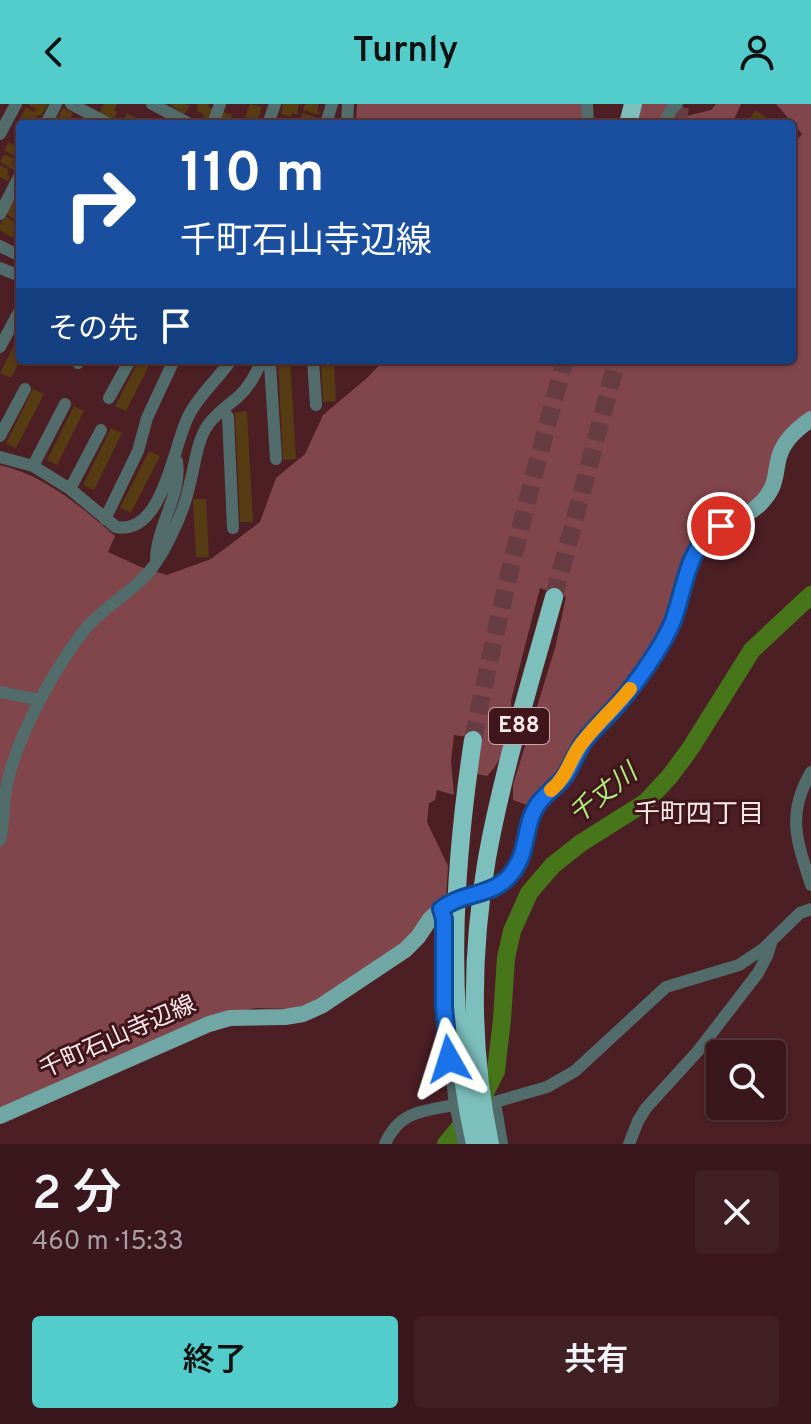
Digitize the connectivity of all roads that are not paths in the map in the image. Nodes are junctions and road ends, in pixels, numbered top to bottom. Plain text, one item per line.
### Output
1 (16, 104) edge
2 (71, 104) edge
3 (152, 104) edge
4 (677, 104) edge
5 (166, 107) edge
6 (98, 120) edge
7 (184, 120) edge
8 (665, 120) edge
9 (0, 134) edge
10 (16, 191) edge
11 (0, 214) edge
12 (16, 317) edge
13 (0, 347) edge
14 (128, 364) edge
15 (172, 364) edge
16 (224, 364) edge
17 (262, 364) edge
18 (270, 364) edge
19 (313, 364) edge
20 (25, 389) dead end
21 (109, 398) dead end
22 (65, 404) dead end
23 (316, 405) dead end
24 (223, 410) junction
25 (811, 419) edge
26 (101, 430) dead end
27 (0, 436) edge
28 (174, 455) junction
29 (0, 457) edge
30 (276, 459) dead end
31 (33, 466) junction
32 (70, 489) junction
33 (105, 519) junction
34 (233, 528) dead end
35 (156, 562) junction
36 (554, 597) tunnel mouth
37 (0, 692) edge
38 (40, 700) junction
39 (473, 740) tunnel mouth
40 (811, 772) edge
41 (0, 840) edge
42 (811, 885) edge
43 (441, 909) junction
44 (811, 909) edge
45 (772, 940) junction
46 (455, 1108) junction
47 (0, 1116) edge
48 (494, 1135) edge
49 (466, 1140) edge
50 (385, 1144) edge
51 (502, 1144) edge
52 (629, 1144) edge

1 - 9 street
2 - 6 street
3 - 5 street
4 - 8 street
5 - 7 street
10 - 11 street
12 - 13 street
14 - 21 street
15 - 33 street
16 - 28 street
17 - 24 street
18 - 30 street
19 - 23 street
20 - 27 street
22 - 31 street
24 - 34 street
24 - 35 street
25 - 43 main road, 千町石山寺辺線
26 - 32 street
28 - 33 street
28 - 35 street
29 - 31 street
31 - 32 street
32 - 33 street
35 - 38 street
36 - 48 highway, E88
37 - 38 street
38 - 41 street
39 - 49 highway, E88
40 - 42 street
43 - 46 street
43 - 47 main road, 千町石山寺辺線
44 - 45 street
45 - 48 street
45 - 52 street
46 - 49 street
46 - 50 street
48 - 49 street
48 - 51 street

